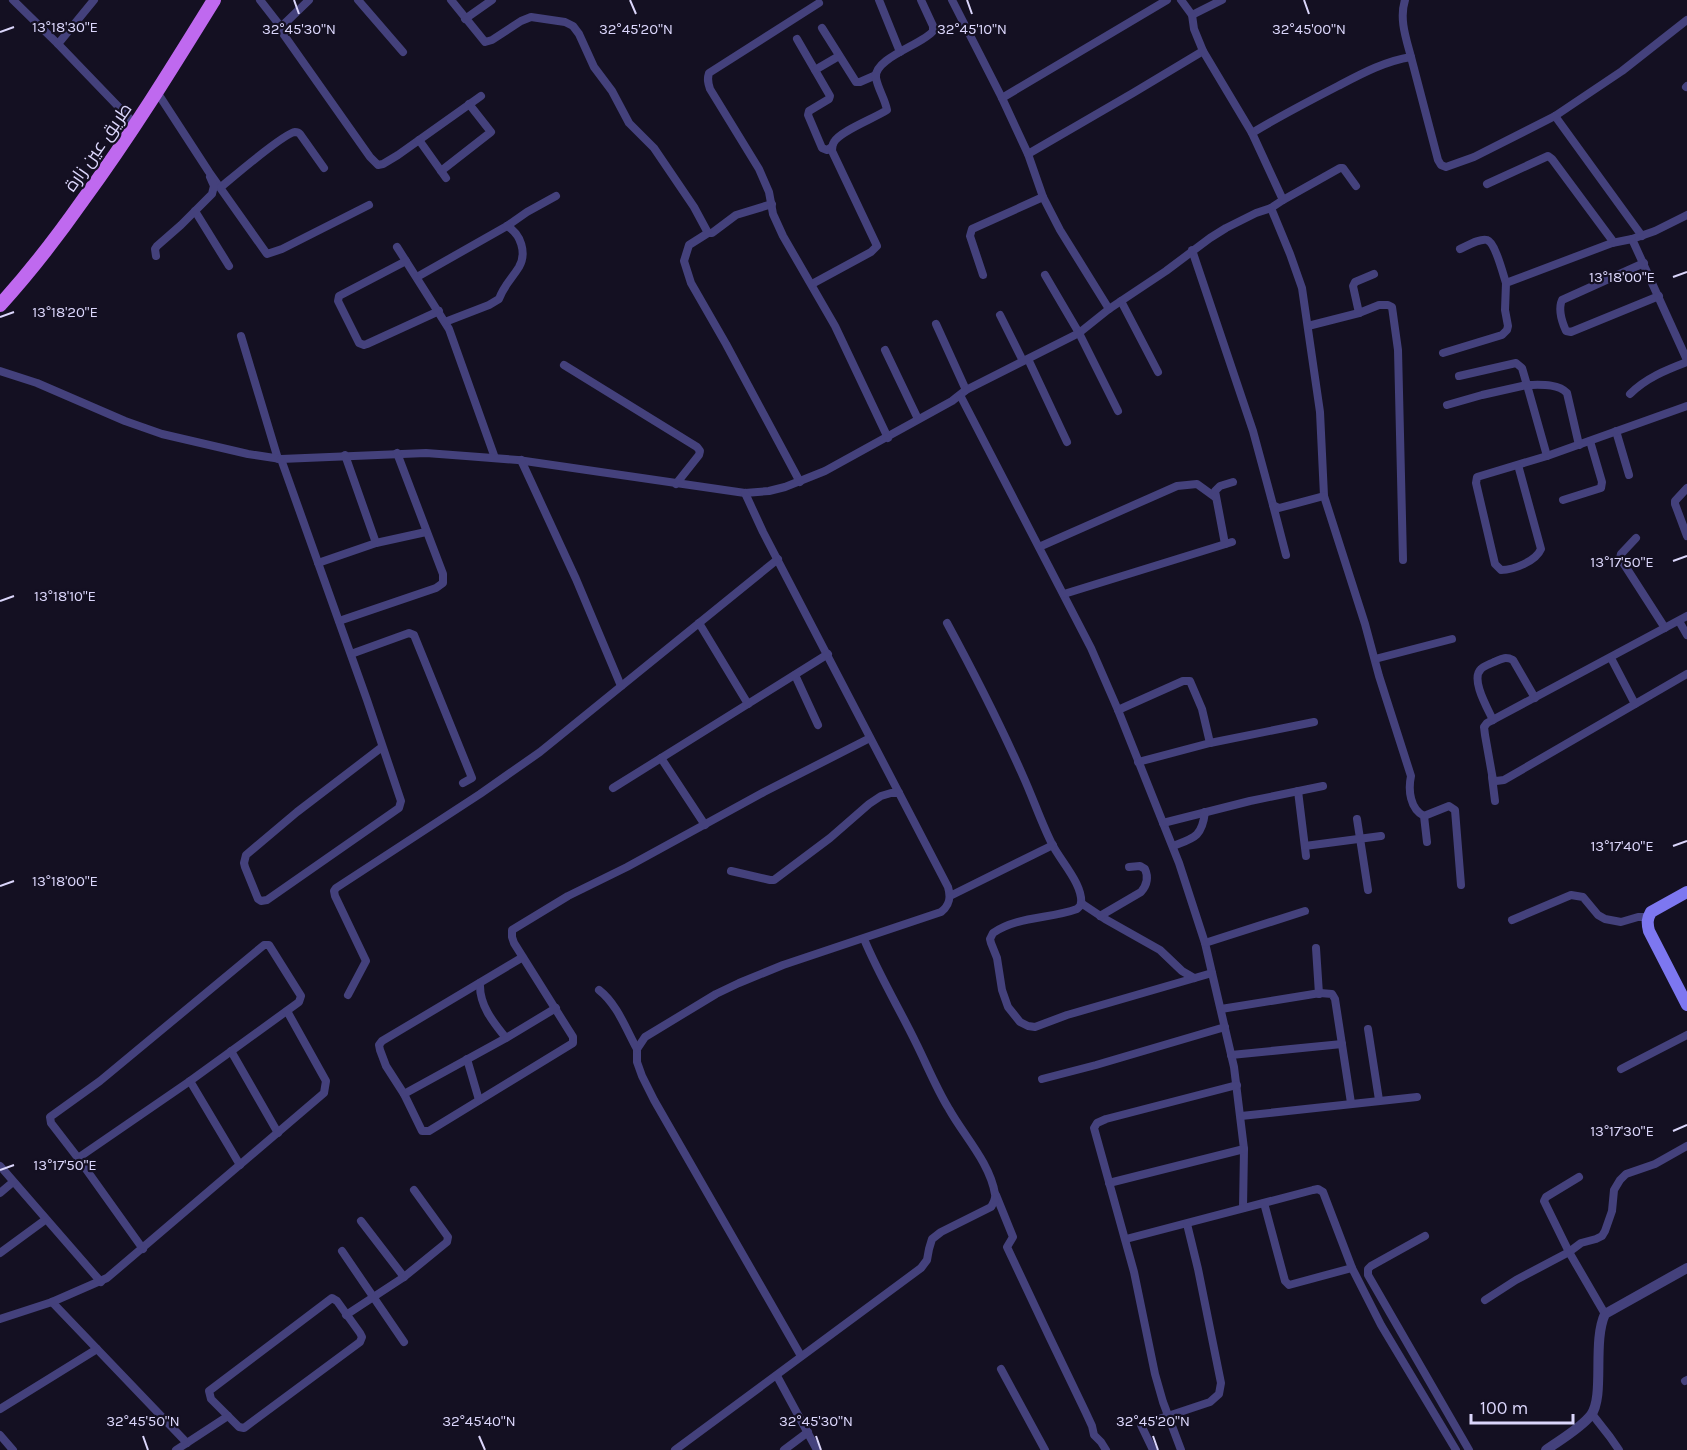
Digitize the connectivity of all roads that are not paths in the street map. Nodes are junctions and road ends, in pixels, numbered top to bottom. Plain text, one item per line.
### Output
1 (13, 0) edge
2 (94, 0) edge
3 (214, 0) edge
4 (260, 0) edge
5 (309, 0) edge
6 (358, 0) edge
7 (450, 0) edge
8 (492, 0) edge
9 (879, 0) edge
10 (921, 0) edge
11 (952, 0) edge
12 (1167, 0) edge
13 (1181, 0) edge
14 (1222, 0) edge
15 (1405, 0) edge
16 (819, 3) dead end
17 (1192, 15) junction
18 (465, 19) junction
19 (1687, 20) edge
20 (281, 27) junction
21 (822, 28) dead end
22 (797, 39) dead end
23 (58, 44) junction
24 (1203, 51) junction
25 (403, 52) dead end
26 (900, 52) junction
27 (839, 56) junction
28 (1412, 57) junction
29 (815, 70) junction
30 (876, 75) junction
31 (157, 92) junction
32 (481, 96) dead end
33 (1002, 98) junction
34 (469, 104) junction
35 (1555, 116) junction
36 (136, 125) junction
37 (1252, 133) junction
38 (419, 140) junction
39 (832, 147) junction
40 (1028, 154) junction
41 (324, 168) dead end
42 (208, 171) junction
43 (1487, 184) dead end
44 (1356, 186) dead end
45 (220, 187) junction
46 (556, 196) dead end
47 (1043, 197) junction
48 (1283, 200) junction
49 (772, 204) junction
50 (369, 205) dead end
51 (1271, 208) junction
52 (195, 211) junction
53 (1687, 215) edge
54 (507, 226) junction
55 (708, 233) junction
56 (1642, 236) junction
57 (1632, 239) junction
58 (1612, 243) junction
59 (397, 247) dead end
60 (1460, 249) dead end
61 (1192, 250) junction
62 (156, 256) dead end
63 (406, 261) junction
64 (1644, 263) junction
65 (229, 266) dead end
66 (1374, 274) dead end
67 (982, 275) dead end
68 (1045, 275) dead end
69 (417, 278) junction
70 (1506, 283) junction
71 (812, 284) junction
72 (1659, 296) junction
73 (1121, 301) junction
74 (0, 305) edge
75 (1109, 309) junction
76 (439, 311) junction
77 (1359, 313) junction
78 (1000, 315) dead end
79 (445, 322) junction
80 (936, 324) dead end
81 (1308, 326) junction
82 (1079, 333) junction
83 (241, 336) dead end
84 (885, 350) dead end
85 (1443, 353) dead end
86 (1025, 360) junction
87 (1687, 361) edge
88 (564, 365) dead end
89 (0, 371) edge
90 (1158, 372) dead end
91 (1459, 376) dead end
92 (1527, 385) junction
93 (963, 393) junction
94 (1630, 394) dead end
95 (1447, 405) dead end
96 (1687, 406) edge
97 (1118, 411) dead end
98 (918, 419) junction
99 (1616, 431) junction
100 (888, 438) junction
101 (1590, 441) junction
102 (1066, 442) dead end
103 (1579, 445) junction
104 (397, 453) junction
105 (345, 455) junction
106 (1547, 456) junction
107 (495, 458) junction
108 (279, 459) junction
109 (521, 460) junction
110 (1518, 465) junction
111 (1629, 475) dead end
112 (800, 482) junction
113 (1233, 482) dead end
114 (676, 484) junction
115 (1687, 488) edge
116 (745, 493) junction
117 (1324, 496) junction
118 (1215, 497) junction
119 (1563, 500) dead end
120 (1274, 505) junction
121 (426, 532) junction
122 (1687, 536) edge
123 (1636, 538) dead end
124 (376, 543) junction
125 (1039, 547) junction
126 (1286, 555) dead end
127 (778, 559) junction
128 (1403, 560) dead end
129 (318, 563) junction
130 (1064, 594) junction
131 (1683, 618) edge
132 (339, 621) junction
133 (947, 622) dead end
134 (699, 623) junction
135 (1665, 628) junction
136 (1687, 635) edge
137 (1452, 639) dead end
138 (351, 654) junction
139 (828, 654) junction
140 (1611, 658) junction
141 (1375, 659) junction
142 (1687, 674) edge
143 (795, 675) junction
144 (621, 686) junction
145 (1535, 698) junction
146 (748, 704) junction
147 (1635, 704) junction
148 (1118, 710) junction
149 (1493, 720) junction
150 (1314, 723) dead end
151 (818, 725) dead end
152 (870, 738) junction
153 (1210, 743) junction
154 (382, 747) junction
155 (661, 758) junction
156 (1138, 762) junction
157 (1492, 777) junction
158 (463, 783) dead end
159 (1323, 786) dead end
160 (613, 788) dead end
161 (1298, 791) junction
162 (899, 793) junction
163 (1495, 801) dead end
164 (1205, 812) junction
165 (1424, 816) junction
166 (1357, 819) dead end
167 (1163, 823) junction
168 (705, 825) junction
169 (1381, 836) dead end
170 (1360, 838) junction
171 (1427, 842) dead end
172 (1053, 845) junction
173 (1173, 846) junction
174 (1305, 846) junction
175 (1306, 856) dead end
176 (1129, 867) dead end
177 (731, 871) dead end
178 (1461, 885) dead end
179 (1368, 890) dead end
180 (1687, 892) edge
181 (950, 896) junction
182 (1081, 903) junction
183 (1305, 911) dead end
184 (1100, 916) junction
185 (1648, 917) junction
186 (1512, 920) dead end
187 (864, 939) junction
188 (1205, 943) junction
189 (1316, 948) dead end
190 (523, 957) junction
191 (1212, 973) junction
192 (1194, 978) junction
193 (480, 983) junction
194 (598, 990) dead end
195 (1319, 994) junction
196 (348, 995) dead end
197 (1687, 1005) edge
198 (556, 1008) junction
199 (1221, 1009) junction
200 (287, 1011) junction
201 (1224, 1027) junction
202 (1368, 1029) dead end
203 (1687, 1035) edge
204 (506, 1038) junction
205 (1342, 1044) junction
206 (637, 1049) junction
207 (231, 1051) junction
208 (1231, 1055) junction
209 (467, 1059) junction
210 (1621, 1069) dead end
211 (1042, 1079) dead end
212 (190, 1081) junction
213 (1237, 1085) junction
214 (404, 1094) junction
215 (1417, 1097) dead end
216 (479, 1100) junction
217 (1379, 1100) junction
218 (1351, 1103) junction
219 (1241, 1116) junction
220 (278, 1133) junction
221 (1687, 1146) edge
222 (1244, 1149) junction
223 (78, 1158) junction
224 (240, 1165) junction
225 (0, 1166) edge
226 (1579, 1177) dead end
227 (13, 1182) junction
228 (1109, 1183) junction
229 (414, 1190) dead end
230 (0, 1193) edge
231 (996, 1194) junction
232 (1264, 1203) junction
233 (1243, 1208) junction
234 (45, 1220) junction
235 (361, 1221) dead end
236 (1187, 1224) junction
237 (1425, 1236) dead end
238 (1126, 1239) junction
239 (143, 1249) junction
240 (342, 1251) dead end
241 (1569, 1252) junction
242 (0, 1253) edge
243 (1352, 1268) junction
244 (1687, 1268) edge
245 (404, 1277) junction
246 (101, 1282) junction
247 (373, 1296) junction
248 (1485, 1300) dead end
249 (52, 1302) junction
250 (1605, 1314) junction
251 (346, 1315) junction
252 (0, 1319) edge
253 (404, 1342) dead end
254 (97, 1349) junction
255 (801, 1356) junction
256 (1001, 1369) dead end
257 (777, 1376) junction
258 (0, 1409) edge
259 (1592, 1414) junction
260 (228, 1416) junction
261 (1168, 1416) junction
262 (808, 1432) junction
263 (0, 1435) edge
264 (187, 1443) junction
265 (13, 1450) edge
266 (176, 1450) edge
267 (675, 1450) edge
268 (784, 1450) edge
269 (817, 1450) edge
270 (1044, 1450) edge
271 (1106, 1450) edge
272 (1153, 1450) edge
273 (1181, 1450) edge
274 (1456, 1450) edge
275 (1469, 1450) edge
276 (1546, 1450) edge
277 (1619, 1450) edge

1 - 23 street
2 - 23 street
3 - 31 main road, طريق عين زارة
4 - 20 street
5 - 20 street
6 - 25 street
7 - 18 street
8 - 18 street
9 - 26 street
10 - 26 street
11 - 33 street
12 - 33 street
13 - 17 street
14 - 17 street
15 - 28 street
16 - 49 street
17 - 24 street
18 - 55 street
19 - 35 street
20 - 38 street
21 - 27 street
22 - 29 street
23 - 36 street
24 - 37 street
24 - 40 street
26 - 30 street
27 - 29 street
27 - 30 street
28 - 35 street
28 - 37 street
29 - 39 street
30 - 39 street
31 - 36 main road, طريق عين زارة
31 - 42 street
32 - 34 street
33 - 40 street
34 - 38 street
34 - 38 street
35 - 56 street
36 - 74 main road, طريق عين زارة
37 - 48 street
39 - 71 street
40 - 47 street
41 - 45 street
42 - 45 street
42 - 52 street
43 - 58 street
44 - 48 street
45 - 50 street
46 - 54 street
47 - 67 street
47 - 75 street
48 - 51 street
49 - 55 street
49 - 71 street
51 - 61 street
51 - 81 street
52 - 62 street
52 - 65 street
53 - 56 street
54 - 69 street
54 - 79 street
55 - 112 street
56 - 57 street
57 - 58 street
57 - 64 street
58 - 70 street
59 - 63 street
60 - 70 street
61 - 73 street
61 - 120 street
63 - 69 street
63 - 76 street
64 - 72 street
64 - 72 street
66 - 77 street
68 - 82 street
69 - 76 street
70 - 85 street
71 - 100 street
72 - 87 street
73 - 75 street
73 - 90 street
75 - 82 street
76 - 79 street
77 - 81 street
77 - 128 street
78 - 86 street
79 - 107 street
80 - 93 street
81 - 117 street
82 - 86 street
82 - 97 street
83 - 108 street
84 - 98 street
86 - 93 street
86 - 102 street
87 - 94 street
88 - 114 street
89 - 108 street
91 - 92 street
92 - 95 street
92 - 103 street
92 - 106 street
93 - 98 street
93 - 125 street
96 - 99 street
98 - 100 street
99 - 101 street
99 - 111 street
100 - 112 street
101 - 103 street
101 - 119 street
103 - 106 street
104 - 105 street
104 - 107 street
104 - 121 street
105 - 108 street
105 - 124 street
106 - 110 street
107 - 109 street
108 - 129 street
109 - 114 street
109 - 144 street
110 - 110 street
112 - 116 street
113 - 118 street
114 - 116 street
115 - 122 street
116 - 127 street
117 - 120 street
117 - 141 street
118 - 125 street
118 - 130 street
120 - 126 street
121 - 124 street
121 - 132 street
123 - 135 street
124 - 129 street
125 - 130 street
127 - 134 street
127 - 139 street
129 - 132 street
130 - 148 street
131 - 135 street
131 - 136 street
132 - 138 street
133 - 172 street
134 - 144 street
134 - 146 street
135 - 140 street
137 - 141 street
138 - 154 street
138 - 158 street
139 - 143 street
139 - 152 street
140 - 145 street
140 - 147 street
141 - 165 street
142 - 147 street
143 - 146 street
143 - 151 street
144 - 196 street
145 - 149 street
145 - 149 street
146 - 155 street
147 - 157 street
148 - 153 street
148 - 156 street
149 - 157 street
150 - 153 street
152 - 162 street
152 - 168 street
153 - 156 street
154 - 154 street
155 - 160 street
155 - 168 street
156 - 167 street
157 - 163 street
159 - 161 street
161 - 164 street
161 - 174 street
162 - 177 street
162 - 181 street
164 - 167 street
164 - 173 street
165 - 171 street
165 - 178 street
166 - 170 street
167 - 173 street
168 - 190 street
169 - 170 street
170 - 174 street
170 - 179 street
172 - 181 street
172 - 182 street
173 - 188 street
174 - 175 street
176 - 184 street
180 - 185 main road
181 - 187 street
182 - 184 street
182 - 192 street
183 - 188 street
184 - 192 street
185 - 186 street
185 - 197 main road
187 - 206 street
187 - 231 street
188 - 191 street
189 - 195 street
190 - 193 street
190 - 198 street
191 - 192 street
191 - 199 street
193 - 204 street
193 - 214 street
194 - 206 street
195 - 199 street
195 - 205 street
198 - 204 street
198 - 216 street
199 - 201 street
200 - 207 street
200 - 220 street
200 - 223 street
201 - 208 street
201 - 211 street
202 - 217 street
203 - 210 street
204 - 209 street
205 - 208 street
205 - 218 street
206 - 255 street
207 - 212 street
207 - 220 street
208 - 213 street
209 - 214 street
209 - 216 street
212 - 223 street
212 - 224 street
213 - 219 street
213 - 228 street
214 - 216 street
215 - 217 street
217 - 218 street
218 - 219 street
219 - 222 street
220 - 224 street
221 - 241 street
222 - 228 street
222 - 233 street
223 - 239 street
224 - 239 street
225 - 227 street
226 - 241 street
227 - 230 street
227 - 234 street
228 - 238 street
229 - 245 street
231 - 255 street
231 - 271 street
232 - 233 street
232 - 243 street
232 - 243 street
233 - 236 street
234 - 242 street
234 - 246 street
235 - 245 street
236 - 238 street
236 - 261 street
237 - 275 street
238 - 261 street
239 - 246 street
240 - 247 street
241 - 248 street
241 - 250 street
243 - 274 street
244 - 250 street
245 - 247 street
246 - 249 street
247 - 251 street
247 - 253 street
249 - 252 street
249 - 254 street
250 - 259 street
251 - 260 street
251 - 260 street
254 - 258 street
254 - 264 street
255 - 257 street
256 - 270 street
257 - 262 street
257 - 267 street
259 - 276 street
259 - 277 street
260 - 264 street
261 - 272 street
261 - 273 street
262 - 268 street
262 - 269 street
263 - 265 street
264 - 266 street

